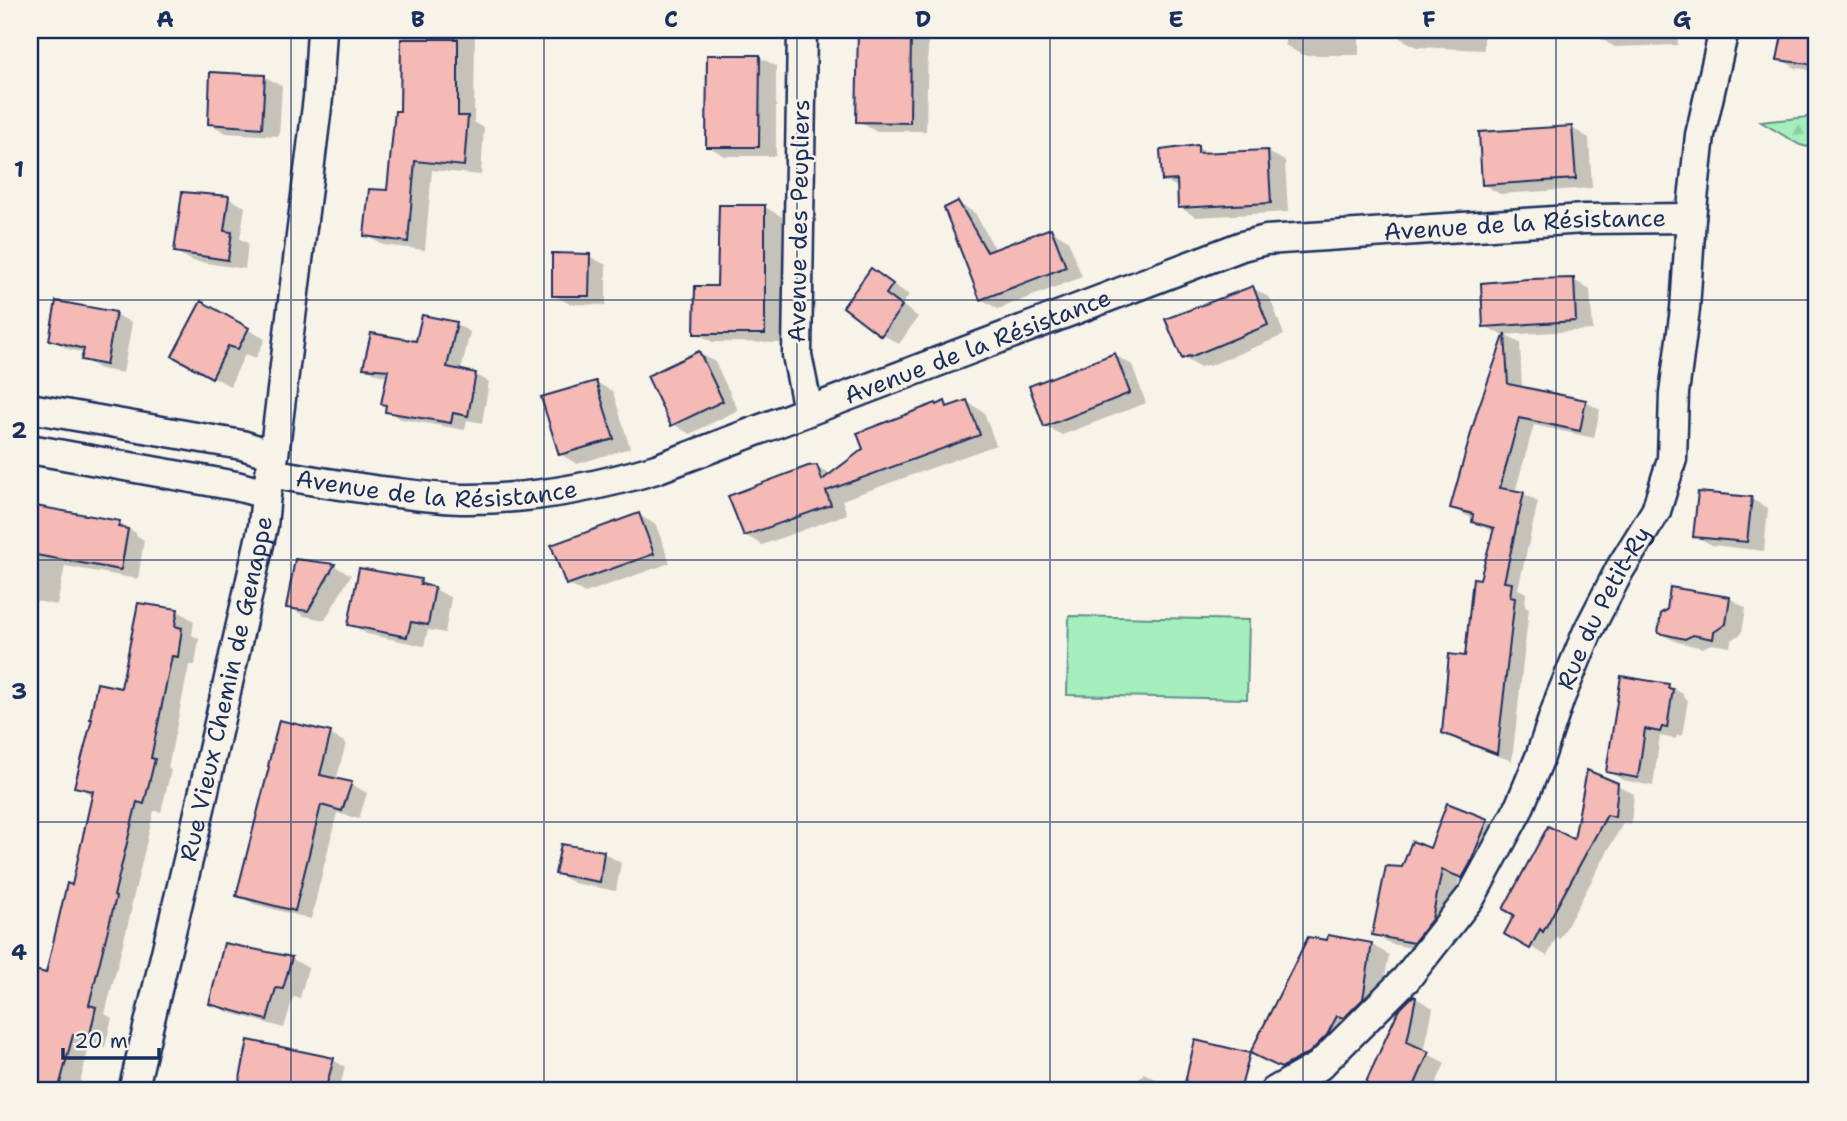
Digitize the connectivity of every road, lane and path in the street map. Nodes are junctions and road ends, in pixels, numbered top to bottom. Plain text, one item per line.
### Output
1 (322, 30) edge
2 (802, 30) edge
3 (1724, 30) edge
4 (1691, 218) junction
5 (808, 411) junction
6 (32, 416) edge
7 (30, 449) edge
8 (270, 474) junction
9 (133, 1091) edge
10 (1275, 1091) edge

1 - 8 street, Rue Vieux Chemin de Genappe
2 - 5 street, Avenue des Peupliers
3 - 4 street, Rue du Petit-Ry
4 - 5 street, Avenue de la Résistance
4 - 10 street, Rue du Petit-Ry
5 - 8 street, Avenue de la Résistance
6 - 8 street, Avenue de la Résistance
7 - 8 street, Avenue de la Résistance
8 - 9 street, Rue Vieux Chemin de Genappe

